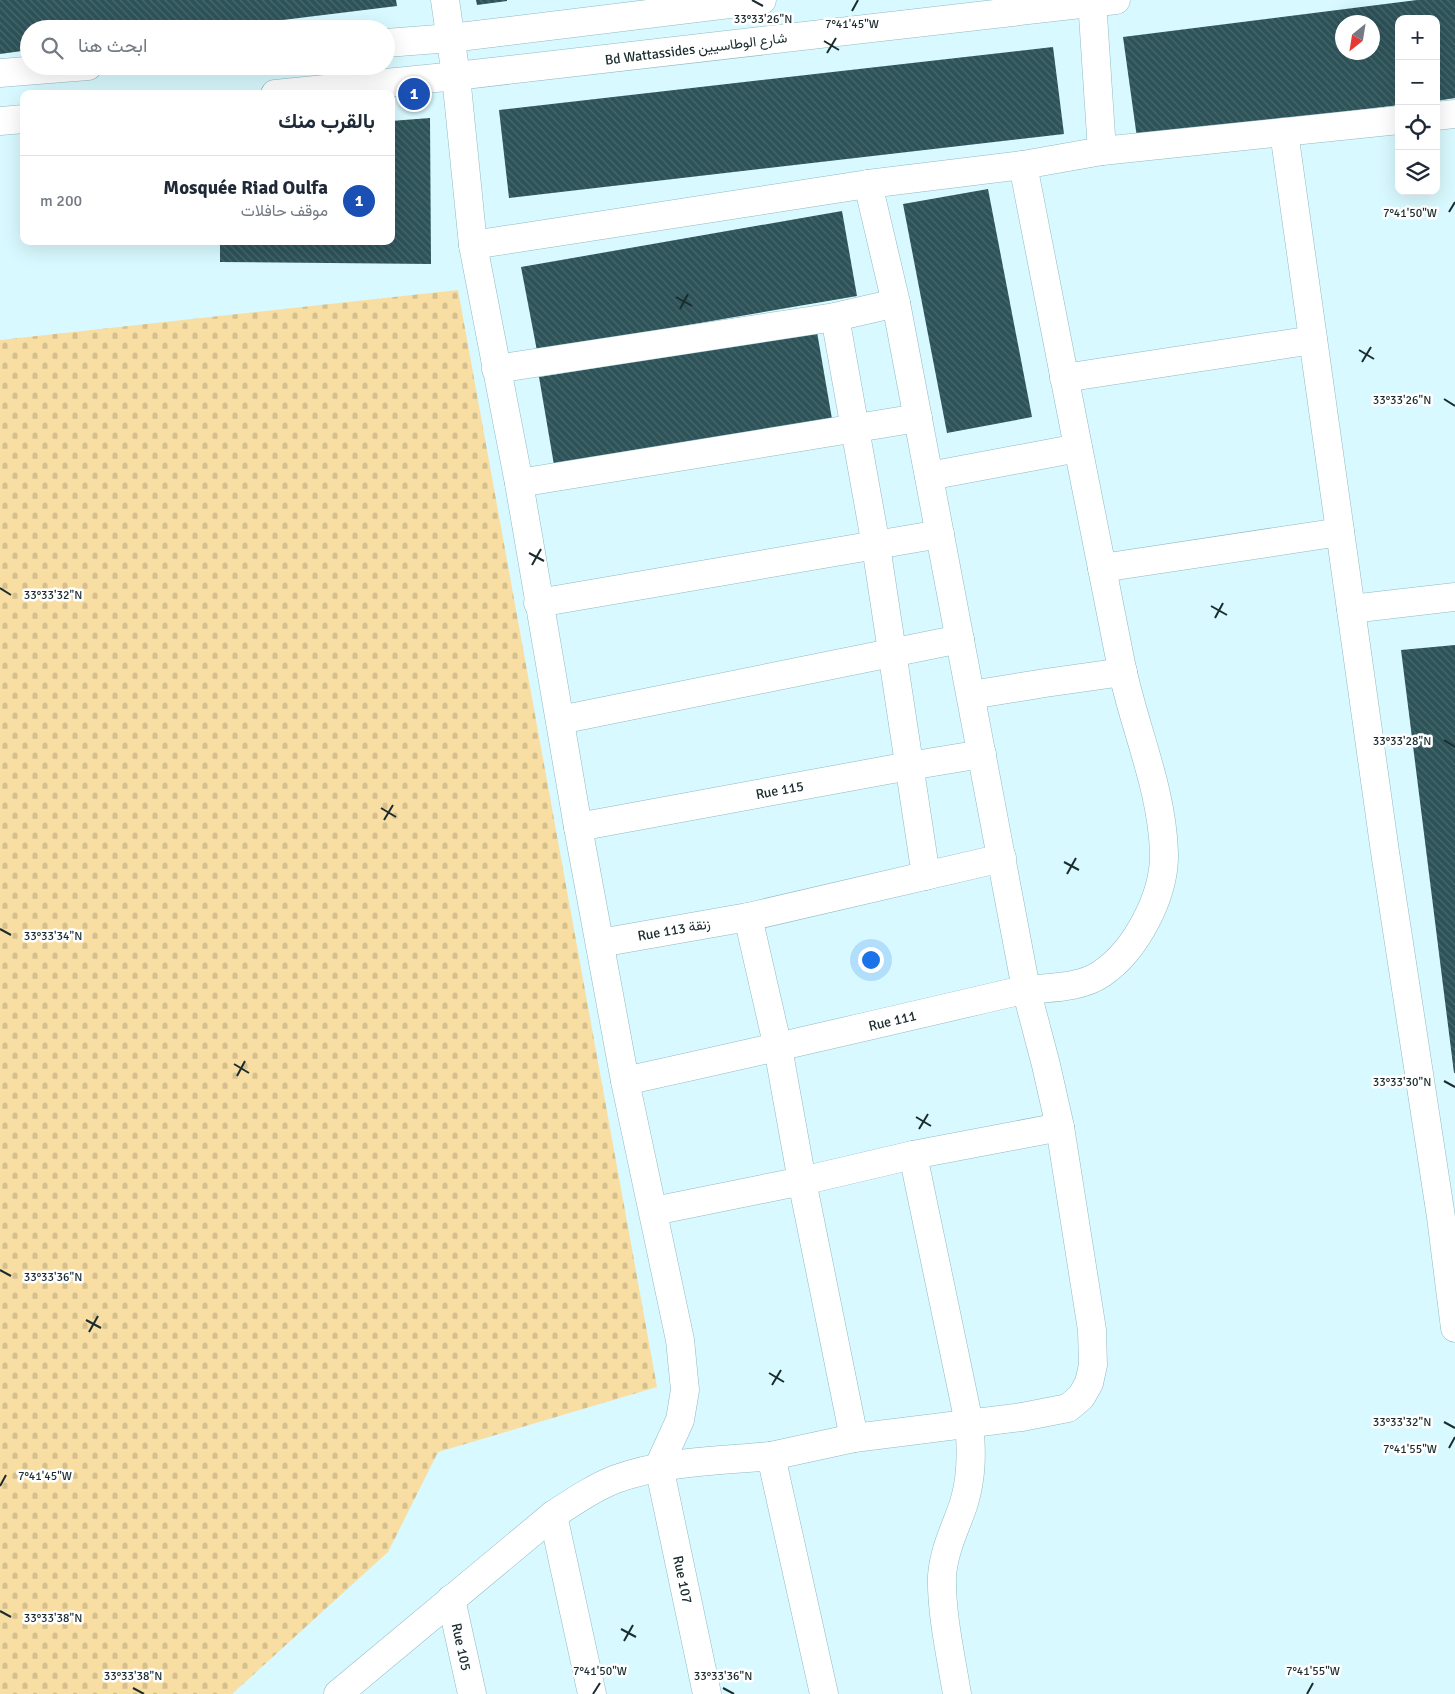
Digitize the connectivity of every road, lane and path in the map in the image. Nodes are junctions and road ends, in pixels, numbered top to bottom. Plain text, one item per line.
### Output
1 (445, 0) edge
2 (762, 0) edge
3 (1100, 1) edge
4 (451, 38) junction
5 (395, 42) edge
6 (20, 71) edge
7 (0, 73) edge
8 (456, 76) junction
9 (315, 90) edge
10 (1455, 114) edge
11 (1440, 116) edge
12 (20, 118) edge
13 (1395, 120) edge
14 (0, 121) edge
15 (1284, 132) junction
16 (1102, 152) junction
17 (1023, 165) junction
18 (868, 184) junction
19 (473, 245) junction
20 (896, 303) junction
21 (835, 317) junction
22 (1313, 340) junction
23 (496, 369) junction
24 (1064, 378) junction
25 (918, 418) junction
26 (855, 429) junction
27 (1078, 448) junction
28 (929, 476) junction
29 (519, 483) junction
30 (1340, 532) junction
31 (940, 534) junction
32 (876, 546) junction
33 (1102, 568) junction
34 (1455, 597) edge
35 (538, 603) junction
36 (1351, 609) junction
37 (960, 639) junction
38 (892, 652) junction
39 (1123, 672) junction
40 (971, 695) junction
41 (560, 720) junction
42 (982, 754) junction
43 (909, 766) junction
44 (578, 827) junction
45 (1002, 858) junction
46 (926, 876) junction
47 (748, 917) junction
48 (600, 943) junction
49 (1026, 989) junction
50 (778, 1048) junction
51 (625, 1081) junction
52 (1060, 1127) junction
53 (913, 1155) junction
54 (802, 1181) junction
55 (654, 1210) junction
56 (1448, 1217) edge
57 (1455, 1328) edge
58 (969, 1423) junction
59 (854, 1438) junction
60 (771, 1456) junction
61 (659, 1466) junction
62 (552, 1515) junction
63 (451, 1599) junction
64 (347, 1691) edge
65 (472, 1694) edge
66 (592, 1694) edge
67 (707, 1694) edge
68 (824, 1694) edge
69 (957, 1694) edge

1 - 4 street
2 - 4 street
3 - 8 street, Bd Wattassides شارع الوطاسيين
3 - 16 street
4 - 5 street
4 - 8 street
6 - 7 street
8 - 9 street, Bd Wattassides شارع الوطاسيين
8 - 19 street
10 - 11 street
12 - 14 street
13 - 15 street
15 - 16 street
15 - 22 street
16 - 17 street
17 - 18 street
17 - 24 street, Rue 111
18 - 19 street
18 - 20 street
19 - 23 street
20 - 21 street
20 - 25 street
21 - 23 street
21 - 26 street
22 - 24 street
22 - 30 street
23 - 29 street
24 - 27 street, Rue 111
25 - 26 street
25 - 28 street
26 - 29 street
26 - 32 street
27 - 28 street
27 - 33 street, Rue 111
28 - 31 street
29 - 35 street
30 - 33 street
30 - 36 street
31 - 32 street
31 - 37 street
32 - 35 street
32 - 38 street
33 - 39 street, Rue 111
34 - 36 street
35 - 41 street
36 - 56 street
37 - 38 street
37 - 40 street
38 - 41 street
38 - 43 street
39 - 40 street
39 - 49 street, Rue 111
40 - 42 street
41 - 44 street
42 - 43 street, Rue 115
42 - 45 street
43 - 44 street, Rue 115
43 - 46 street
44 - 48 street
45 - 46 street, Rue 113 زنقة
45 - 49 street
46 - 47 street, Rue 113 زنقة
47 - 48 street, Rue 113 زنقة
47 - 50 street
48 - 51 street
49 - 50 street, Rue 111
49 - 52 street
50 - 51 street, Rue 111
50 - 54 street
51 - 55 street
52 - 53 street
52 - 58 street
53 - 54 street
53 - 58 street
54 - 55 street
54 - 59 street
55 - 61 street
56 - 57 street
58 - 59 street
58 - 69 street
59 - 60 street
60 - 61 street
60 - 68 street
61 - 62 street
61 - 67 street, Rue 107
62 - 63 street
62 - 66 street
63 - 64 street
63 - 65 street, Rue 105

